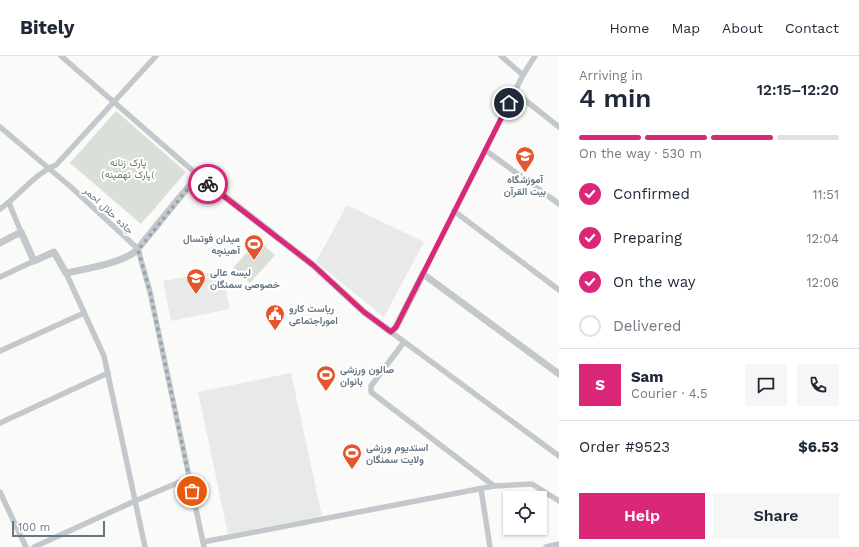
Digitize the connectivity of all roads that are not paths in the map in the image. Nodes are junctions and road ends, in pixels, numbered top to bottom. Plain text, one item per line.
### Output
1 (61, 56) edge
2 (156, 56) edge
3 (502, 56) edge
4 (535, 56) edge
5 (524, 75) junction
6 (515, 92) junction
7 (114, 102) junction
8 (0, 127) edge
9 (559, 127) edge
10 (485, 150) junction
11 (48, 168) junction
12 (201, 178) junction
13 (9, 203) junction
14 (559, 204) edge
15 (0, 209) edge
16 (454, 211) junction
17 (21, 232) junction
18 (0, 243) edge
19 (138, 250) junction
20 (34, 261) junction
21 (66, 274) junction
22 (423, 274) junction
23 (0, 277) edge
24 (559, 290) edge
25 (84, 313) junction
26 (391, 332) junction
27 (404, 342) junction
28 (0, 351) edge
29 (108, 373) junction
30 (559, 374) edge
31 (0, 423) edge
32 (559, 456) edge
33 (189, 478) junction
34 (494, 486) junction
35 (481, 489) junction
36 (0, 492) edge
37 (135, 500) junction
38 (559, 501) edge
39 (559, 544) edge
40 (203, 545) edge
41 (26, 547) edge
42 (34, 547) edge
43 (145, 547) edge
44 (490, 547) edge
45 (546, 547) edge

1 - 7 street
2 - 7 street
3 - 5 street
4 - 5 street
5 - 6 street
6 - 9 street
6 - 10 street
7 - 11 street
7 - 12 street
8 - 11 street, جاده حلال احمر
10 - 14 street
10 - 16 street
11 - 13 street
11 - 19 street, جاده حلال احمر
12 - 19 street
12 - 26 street
13 - 15 street
13 - 17 street
16 - 22 street
16 - 24 street
17 - 18 street
17 - 20 street
19 - 21 street
19 - 33 street
20 - 21 street
20 - 23 street
21 - 25 street
22 - 26 street
22 - 30 street
25 - 28 street
25 - 29 street
26 - 27 street
27 - 32 street
27 - 34 street
29 - 31 street
29 - 37 street
33 - 37 street
33 - 40 street
34 - 35 street
34 - 38 street
35 - 40 street
35 - 44 street
36 - 41 street
37 - 42 street
37 - 43 street
39 - 45 street

